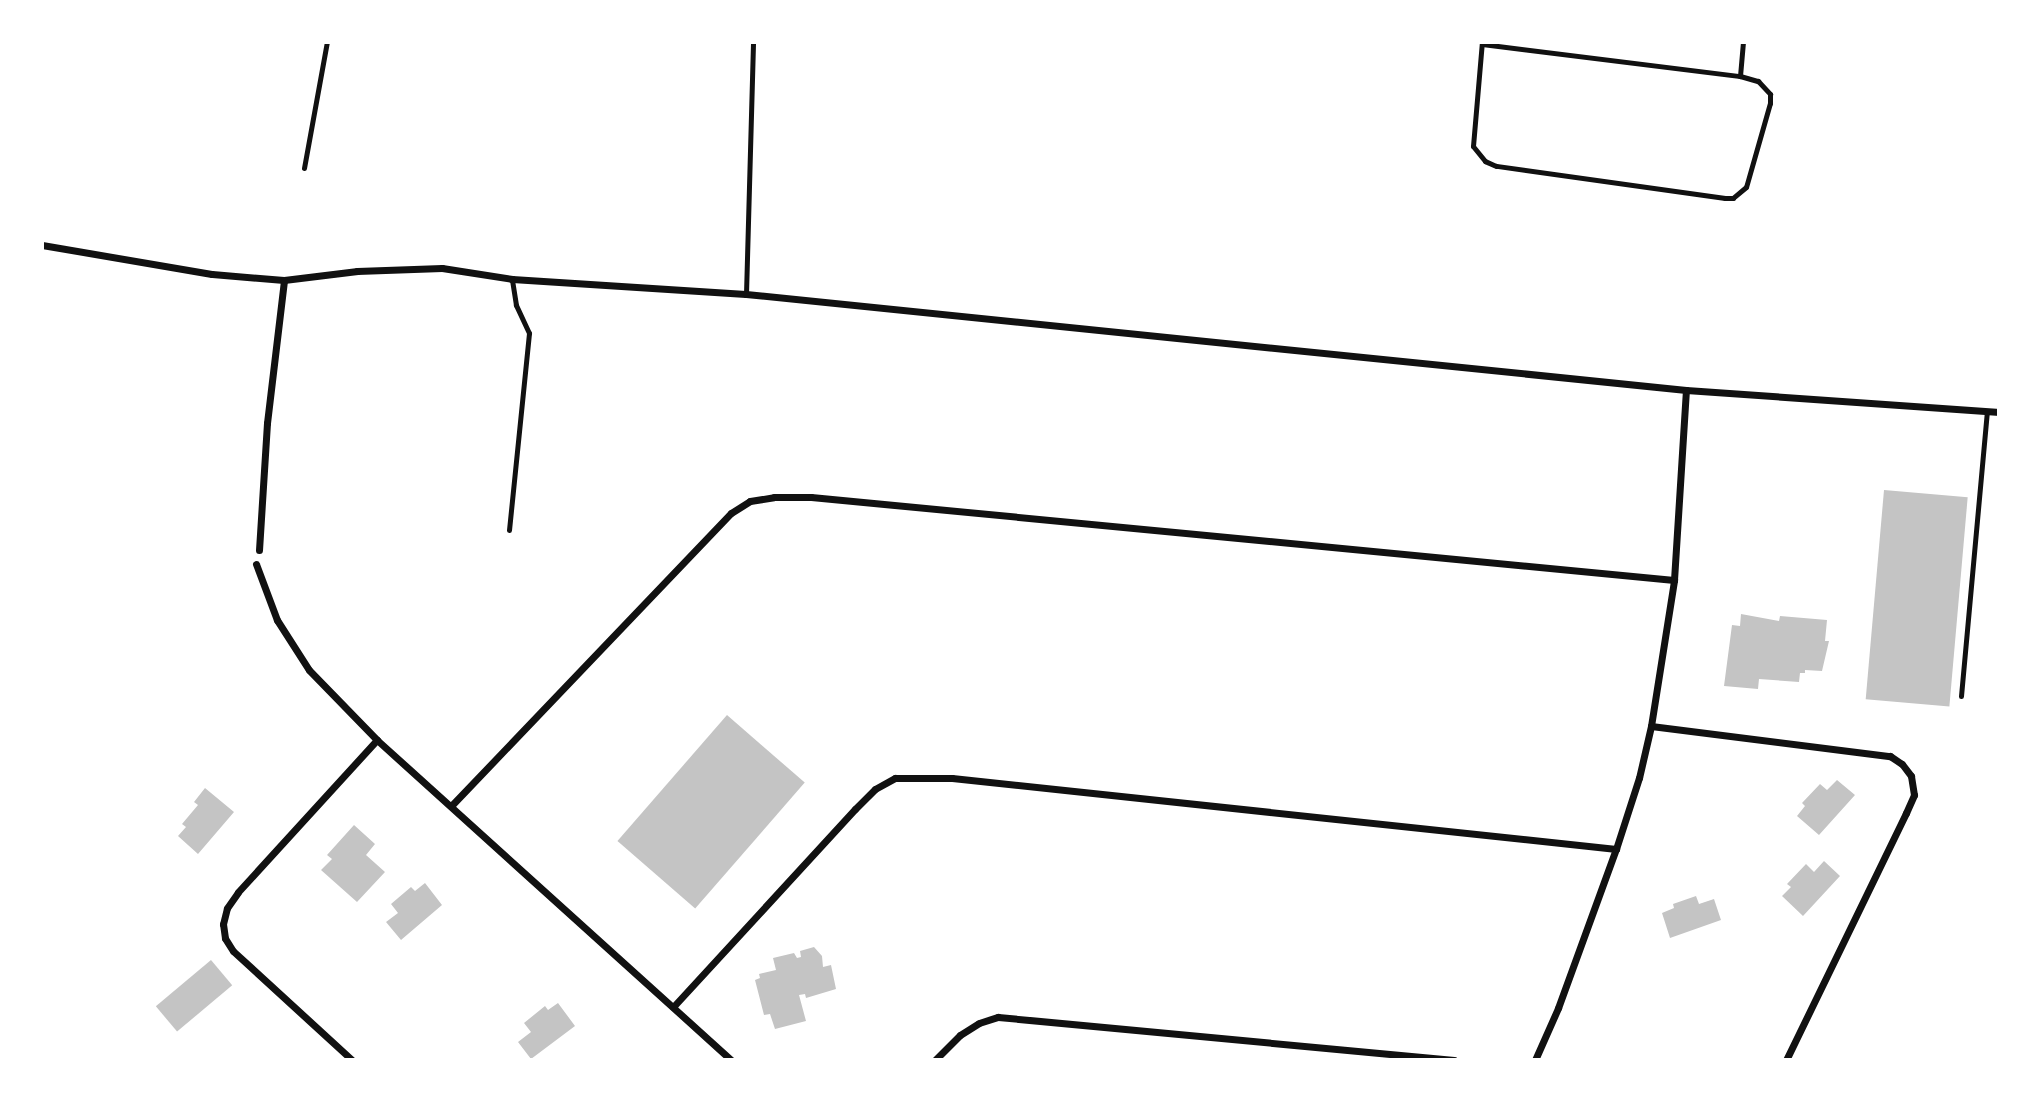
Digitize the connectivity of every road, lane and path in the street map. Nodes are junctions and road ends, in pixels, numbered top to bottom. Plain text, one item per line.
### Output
1 (327, 42) edge
2 (753, 42) edge
3 (1743, 42) edge
4 (1482, 43) edge
5 (1740, 76) junction
6 (304, 168) dead end
7 (42, 245) edge
8 (284, 279) junction
9 (512, 279) junction
10 (746, 294) junction
11 (1686, 390) junction
12 (1987, 411) junction
13 (1999, 412) edge
14 (509, 530) dead end
15 (258, 550) dead end
16 (256, 564) dead end
17 (1674, 580) junction
18 (1961, 696) dead end
19 (1651, 726) junction
20 (377, 740) junction
21 (451, 806) junction
22 (1616, 849) junction
23 (673, 1007) junction
24 (352, 1060) edge
25 (731, 1060) edge
26 (935, 1060) edge
27 (1454, 1060) edge
28 (1535, 1060) edge
29 (1786, 1060) edge

1 - 6 lane
2 - 10 lane
3 - 5 lane
4 - 5 lane
4 - 5 lane
7 - 8 street
8 - 9 street
8 - 15 street
9 - 10 street
9 - 14 lane
10 - 11 street
11 - 12 street
11 - 17 street
12 - 13 street
12 - 18 lane
16 - 20 street
17 - 19 street
17 - 21 street
19 - 22 street
19 - 29 street
20 - 21 street
20 - 24 street
21 - 23 street
22 - 23 street
22 - 28 street
23 - 25 street
26 - 27 street

